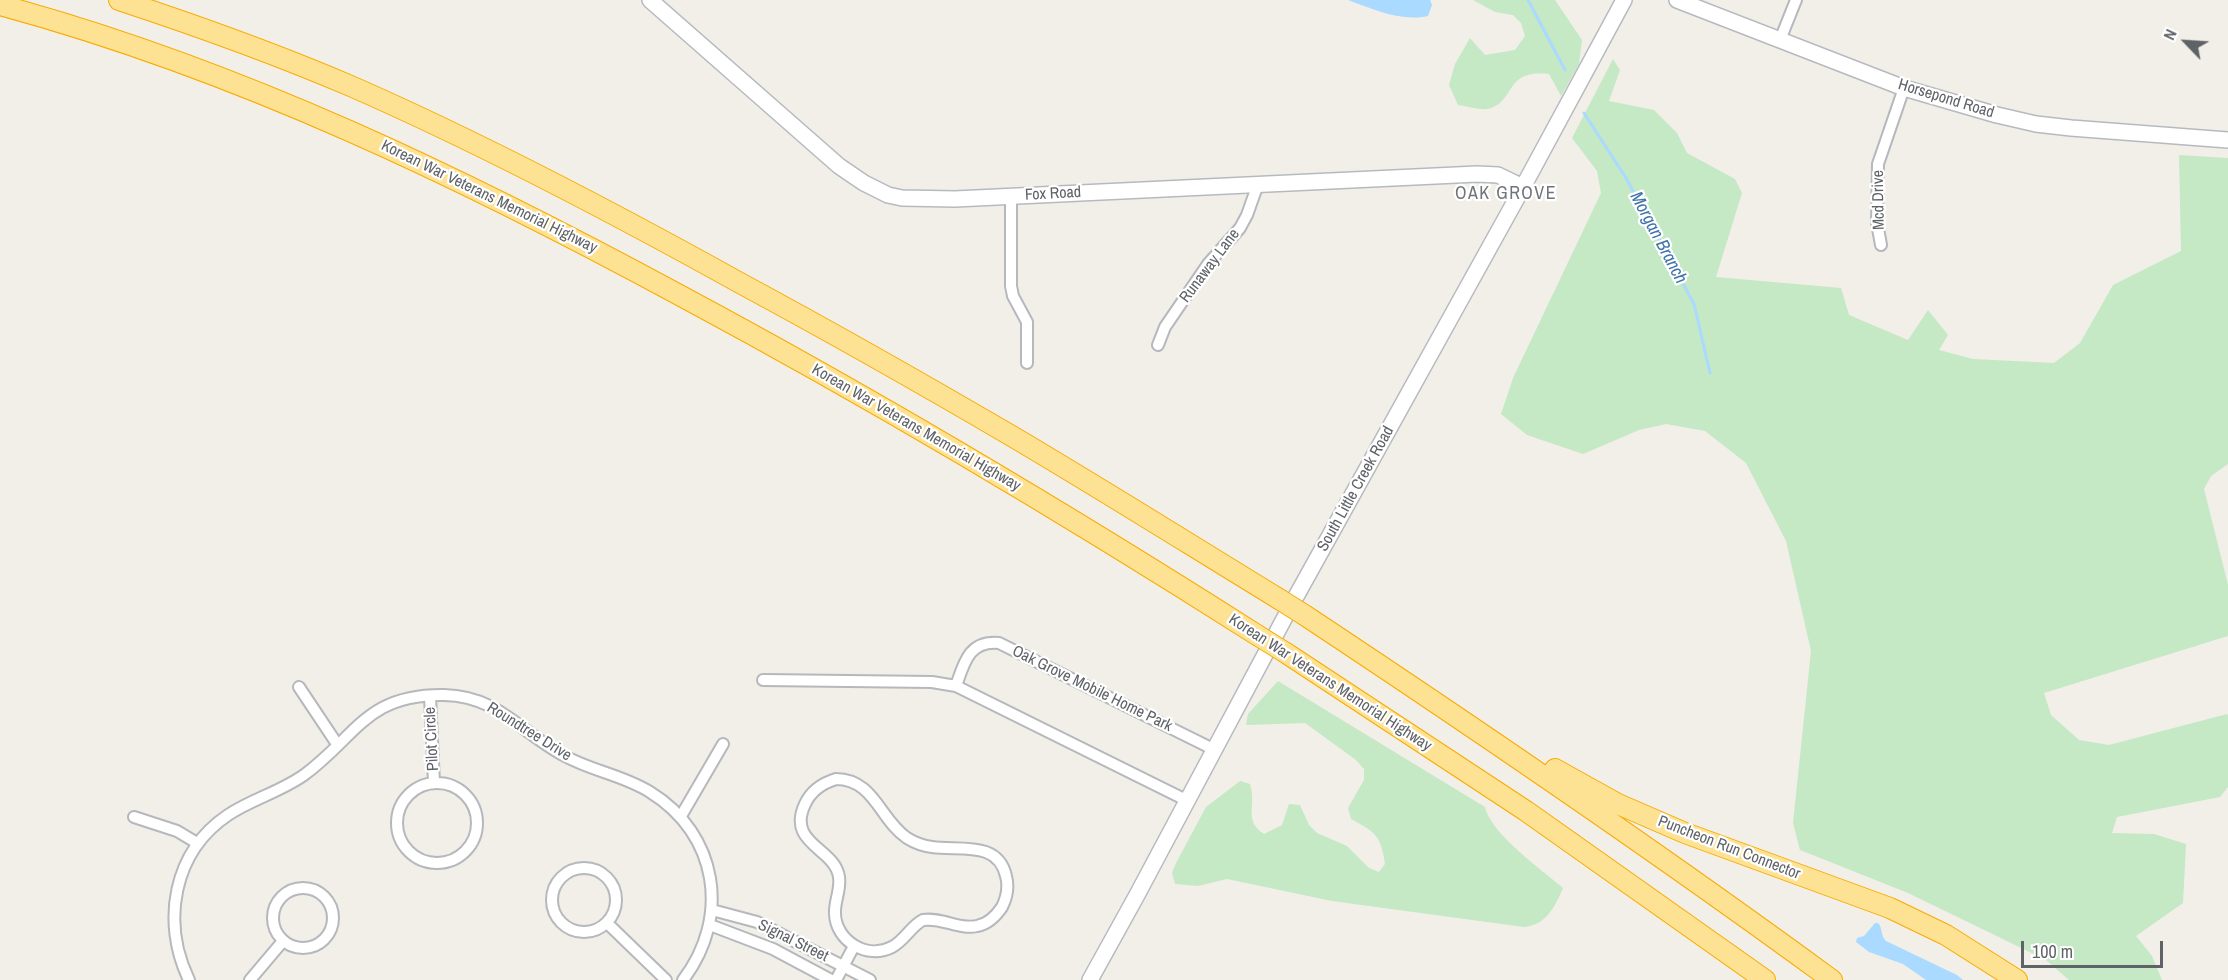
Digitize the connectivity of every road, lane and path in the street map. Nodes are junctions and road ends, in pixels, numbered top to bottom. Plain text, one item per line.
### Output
1 (119, 0) edge
2 (650, 0) edge
3 (1624, 0) edge
4 (1677, 0) edge
5 (1796, 0) edge
6 (1, 5) edge
7 (1780, 40) junction
8 (1905, 88) junction
9 (2228, 140) edge
10 (1258, 184) junction
11 (1523, 187) junction
12 (1011, 196) junction
13 (1881, 245) dead end
14 (1158, 345) dead end
15 (1027, 363) dead end
16 (762, 680) dead end
17 (956, 686) junction
18 (299, 687) dead end
19 (430, 696) junction
20 (1444, 707) junction
21 (337, 744) junction
22 (723, 744) dead end
23 (1215, 750) junction
24 (434, 783) junction
25 (1188, 801) junction
26 (681, 816) junction
27 (134, 817) dead end
28 (197, 843) junction
29 (712, 910) junction
30 (607, 923) junction
31 (710, 925) junction
32 (283, 941) junction
33 (854, 946) junction
34 (843, 966) junction
35 (189, 980) edge
36 (250, 980) edge
37 (666, 980) edge
38 (682, 980) edge
39 (831, 980) edge
40 (836, 980) edge
41 (870, 980) edge
42 (1090, 980) edge
43 (1764, 980) edge
44 (1832, 980) edge
45 (2017, 980) edge

1 - 20 highway, bridge
2 - 12 street, Fox Road
3 - 11 street, South Little Creek Road
4 - 7 street, Horsepond Road
5 - 7 street
6 - 43 highway, Korean War Veterans Memorial Highway, bridge
7 - 8 street, Horsepond Road
8 - 9 street, Horsepond Road
8 - 13 street, Mcd Drive
10 - 11 street, Fox Road
10 - 12 street, Fox Road
10 - 14 street, Runaway Lane
11 - 23 street, South Little Creek Road
12 - 15 street
16 - 17 street
17 - 23 street, Oak Grove Mobile Home Park
17 - 25 street
18 - 21 street
19 - 21 street, Roundtree Drive
19 - 24 street, Pilot Circle
19 - 26 street, Roundtree Drive
20 - 44 highway
20 - 45 highway, Puncheon Run Connector
21 - 28 street, Roundtree Drive
22 - 26 street
23 - 25 street, South Little Creek Road
24 - 24 street, Pilot Circle
25 - 42 street, South Little Creek Road
26 - 29 street, Roundtree Drive
27 - 28 street
28 - 35 street, Roundtree Drive
29 - 31 street, Roundtree Drive
29 - 34 street, Signal Street
30 - 30 street
30 - 37 street
31 - 38 street, Roundtree Drive
31 - 39 street, Signal Street
32 - 32 street
32 - 36 street
33 - 33 street
33 - 34 street
34 - 40 street
34 - 41 street, Signal Street

